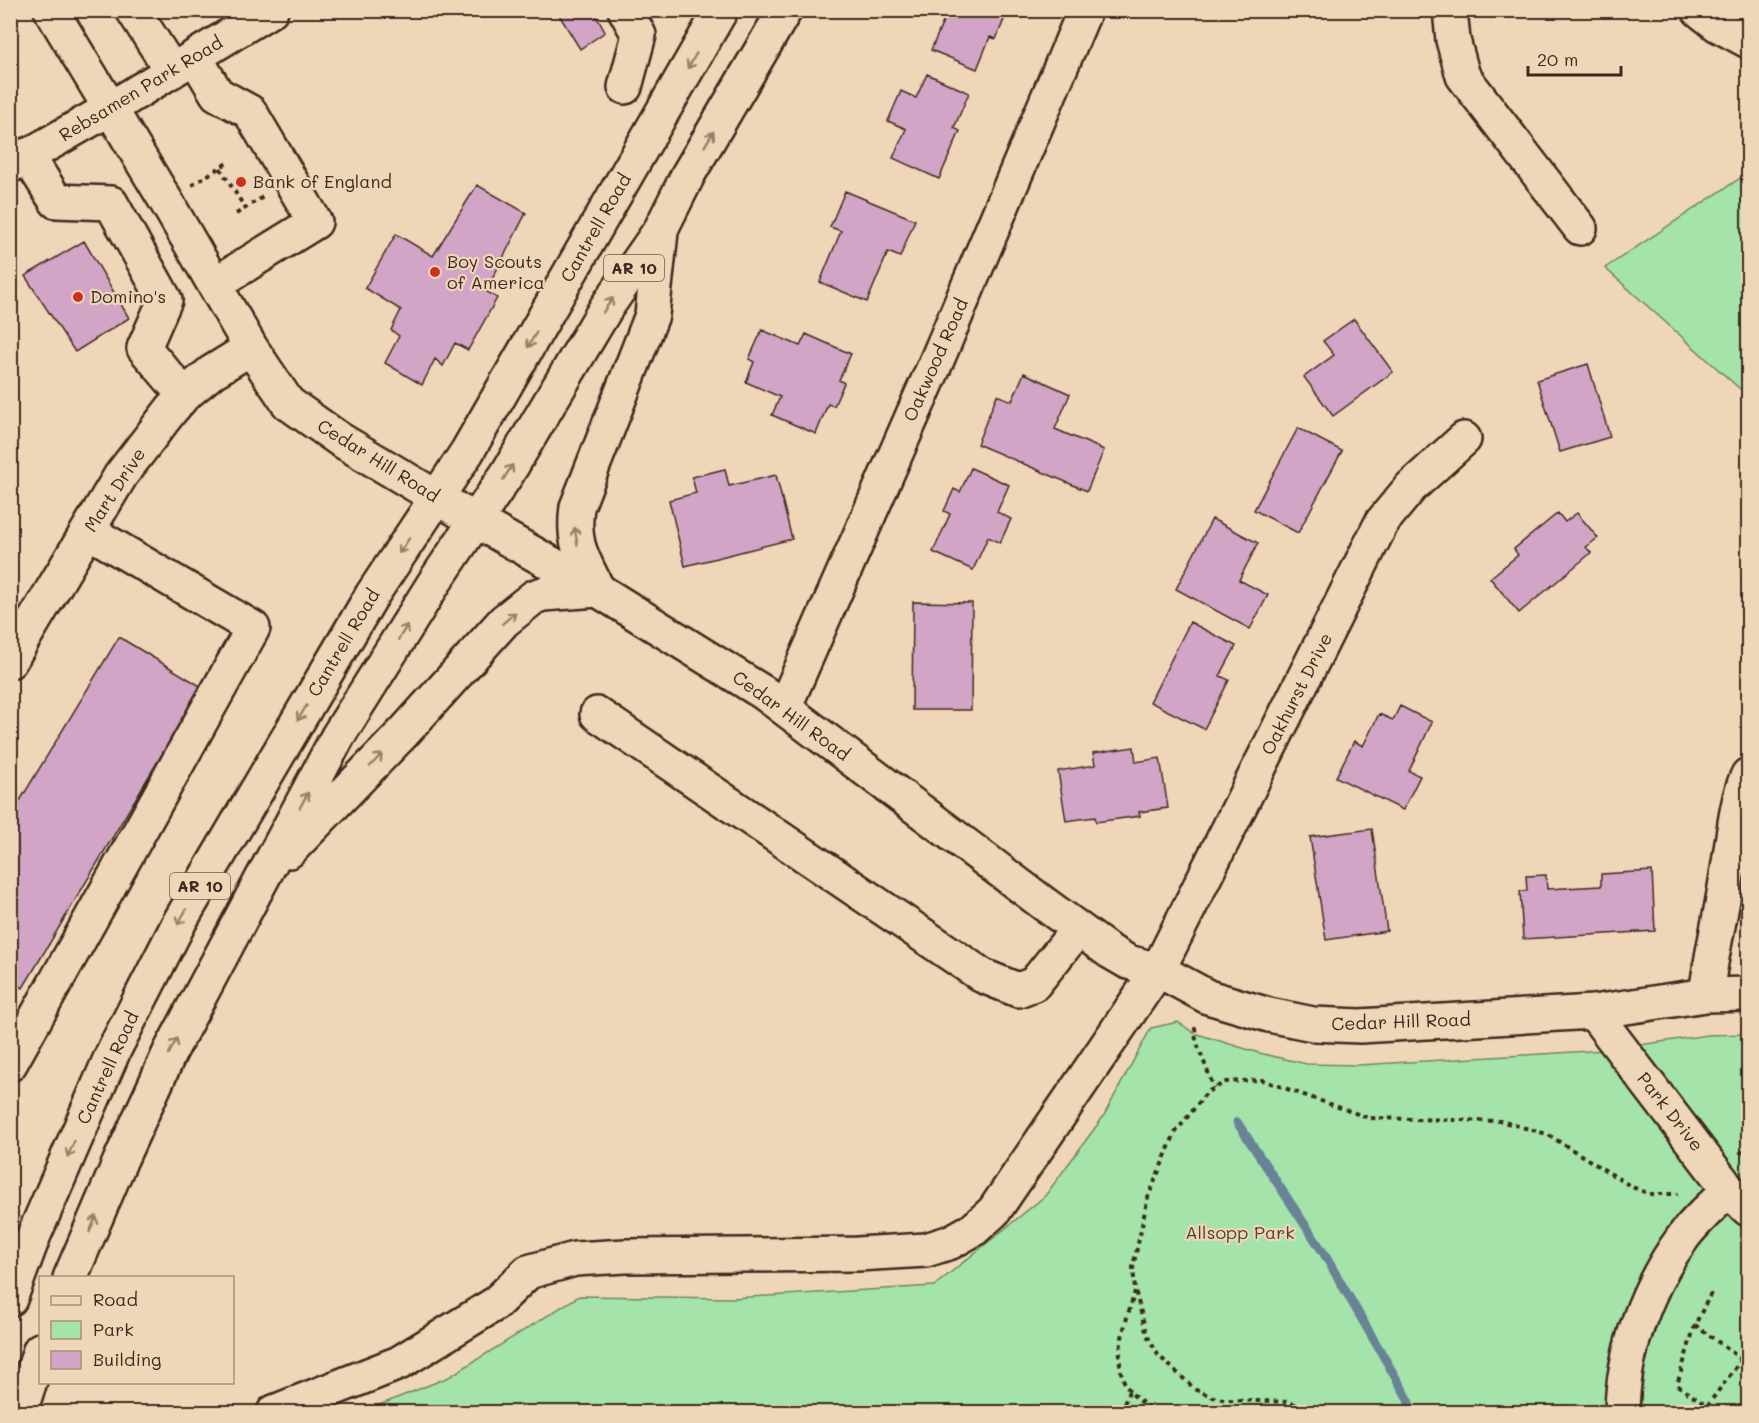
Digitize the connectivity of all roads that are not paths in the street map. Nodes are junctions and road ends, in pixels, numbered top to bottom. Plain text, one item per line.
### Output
1 (51, 10) edge
2 (133, 10) edge
3 (271, 10) edge
4 (625, 10) edge
5 (721, 10) edge
6 (785, 10) edge
7 (1085, 10) edge
8 (1450, 10) edge
9 (1699, 10) edge
10 (1749, 41) edge
11 (184, 64) junction
12 (626, 87) dead end
13 (111, 108) junction
14 (19, 161) edge
15 (166, 201) junction
16 (125, 226) junction
17 (1580, 228) dead end
18 (661, 230) junction
19 (215, 284) junction
20 (251, 348) junction
21 (184, 395) junction
22 (1464, 439) dead end
23 (437, 498) junction
24 (476, 521) junction
25 (88, 531) junction
26 (598, 590) junction
27 (10, 661) edge
28 (784, 708) junction
29 (597, 714) dead end
30 (1749, 775) edge
31 (263, 878) junction
32 (1078, 929) junction
33 (1158, 970) junction
34 (1749, 994) edge
35 (1706, 995) junction
36 (1593, 1012) junction
37 (19, 1029) edge
38 (10, 1064) edge
39 (1739, 1199) edge
40 (71, 1276) edge
41 (10, 1299) edge
42 (39, 1353) edge
43 (20, 1413) edge
44 (274, 1413) edge
45 (1623, 1413) edge

1 - 13 street, Cedar Hill Road
2 - 11 street
3 - 11 street, Rebsamen Park Road
4 - 12 street
5 -> 23 street, Cantrell Road / AR 10
18 -> 6 street, AR 10
7 - 28 street, Oakwood Road
8 - 17 street
9 - 10 street
11 - 13 street, Rebsamen Park Road
11 - 19 street
13 - 14 street, Rebsamen Park Road
13 - 15 street, Cedar Hill Road
14 - 16 street
15 - 16 street
15 - 19 street, Cedar Hill Road
16 - 21 street
24 -> 18 street, AR 10
26 -> 18 street
19 - 20 street, Cedar Hill Road
20 - 21 street, Mart Drive
20 - 23 street, Cedar Hill Road
21 - 25 street, Mart Drive
22 - 33 street, Oakhurst Drive
23 - 24 street, Cedar Hill Road
23 -> 41 street, Cantrell Road / AR 10
24 - 26 street, Cedar Hill Road
31 -> 24 street, AR 10
25 - 27 street, Mart Drive
25 - 37 street
26 - 28 street, Cedar Hill Road
31 -> 26 street
28 - 32 street, Cedar Hill Road
29 - 32 street
30 - 35 street
40 -> 31 street, AR 10
32 - 33 street, Cedar Hill Road
33 - 36 street, Cedar Hill Road
33 - 44 street, Oakhurst Drive
34 - 35 street, Cedar Hill Road
35 - 36 street, Cedar Hill Road
36 - 39 street, Park Drive
37 - 38 street
39 - 45 street
42 - 43 street

